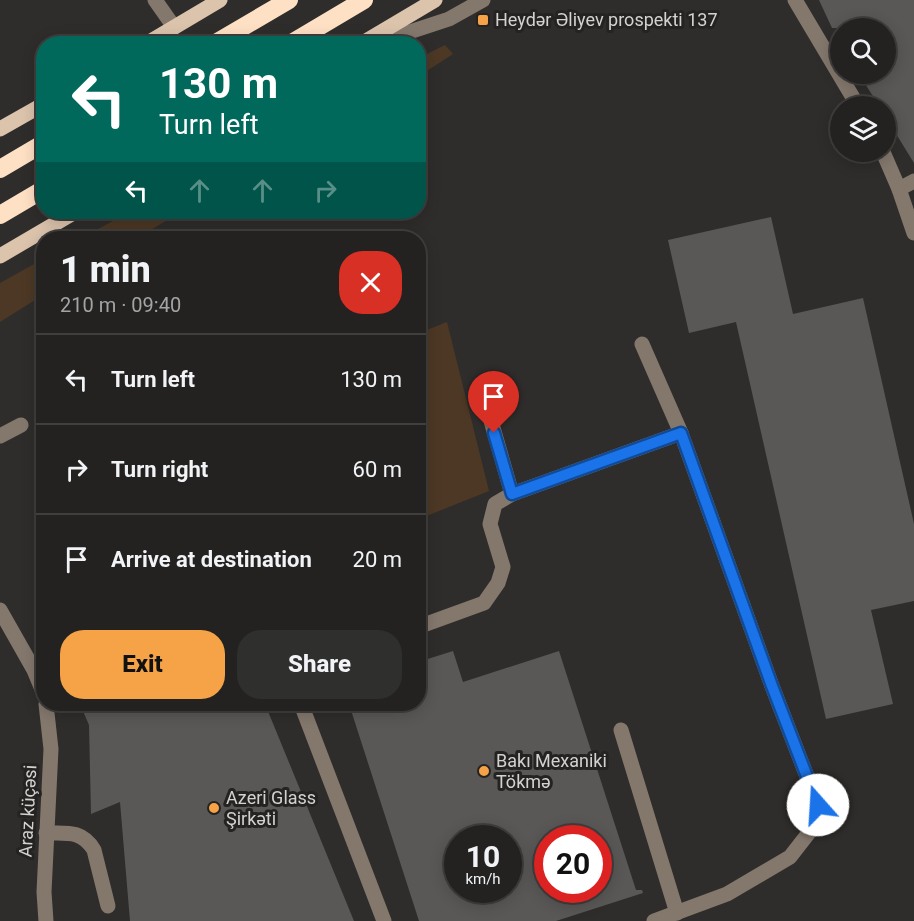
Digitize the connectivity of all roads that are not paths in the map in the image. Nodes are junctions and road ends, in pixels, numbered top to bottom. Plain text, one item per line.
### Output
1 (154, 0) edge
2 (220, 0) edge
3 (289, 0) edge
4 (364, 0) edge
5 (435, 0) edge
6 (483, 0) edge
7 (795, 0) edge
8 (174, 27) junction
9 (159, 36) edge
10 (228, 36) edge
11 (303, 36) edge
12 (374, 36) edge
13 (398, 36) edge
14 (852, 96) edge
15 (36, 109) edge
16 (0, 129) edge
17 (36, 148) edge
18 (887, 162) edge
19 (0, 169) edge
20 (914, 181) edge
21 (899, 189) junction
22 (36, 194) edge
23 (0, 214) edge
24 (63, 219) edge
25 (43, 231) edge
26 (914, 233) edge
27 (36, 235) edge
28 (0, 256) edge
29 (642, 344) dead end
30 (483, 393) dead end
31 (21, 425) dead end
32 (681, 433) junction
33 (0, 436) edge
34 (512, 494) junction
35 (0, 609) edge
36 (426, 624) edge
37 (36, 675) edge
38 (47, 711) edge
39 (305, 711) edge
40 (621, 730) dead end
41 (46, 833) junction
42 (108, 906) dead end
43 (677, 913) junction
44 (46, 921) edge
45 (384, 921) edge
46 (654, 921) edge

1 - 8 street
2 - 8 main road
3 - 10 highway
4 - 11 highway
5 - 12 main road
6 - 13 street
7 - 14 street
8 - 9 main road
15 - 16 main road
17 - 19 highway
18 - 21 street
20 - 21 street
21 - 26 street
22 - 23 highway
24 - 25 main road
27 - 28 main road
29 - 32 street
30 - 34 street
31 - 33 street
32 - 34 street
32 - 43 street
34 - 36 street
35 - 37 street
38 - 41 street, Araz küçəsi
39 - 45 street
40 - 43 street
41 - 42 street
41 - 44 street, Araz küçəsi
43 - 46 street

